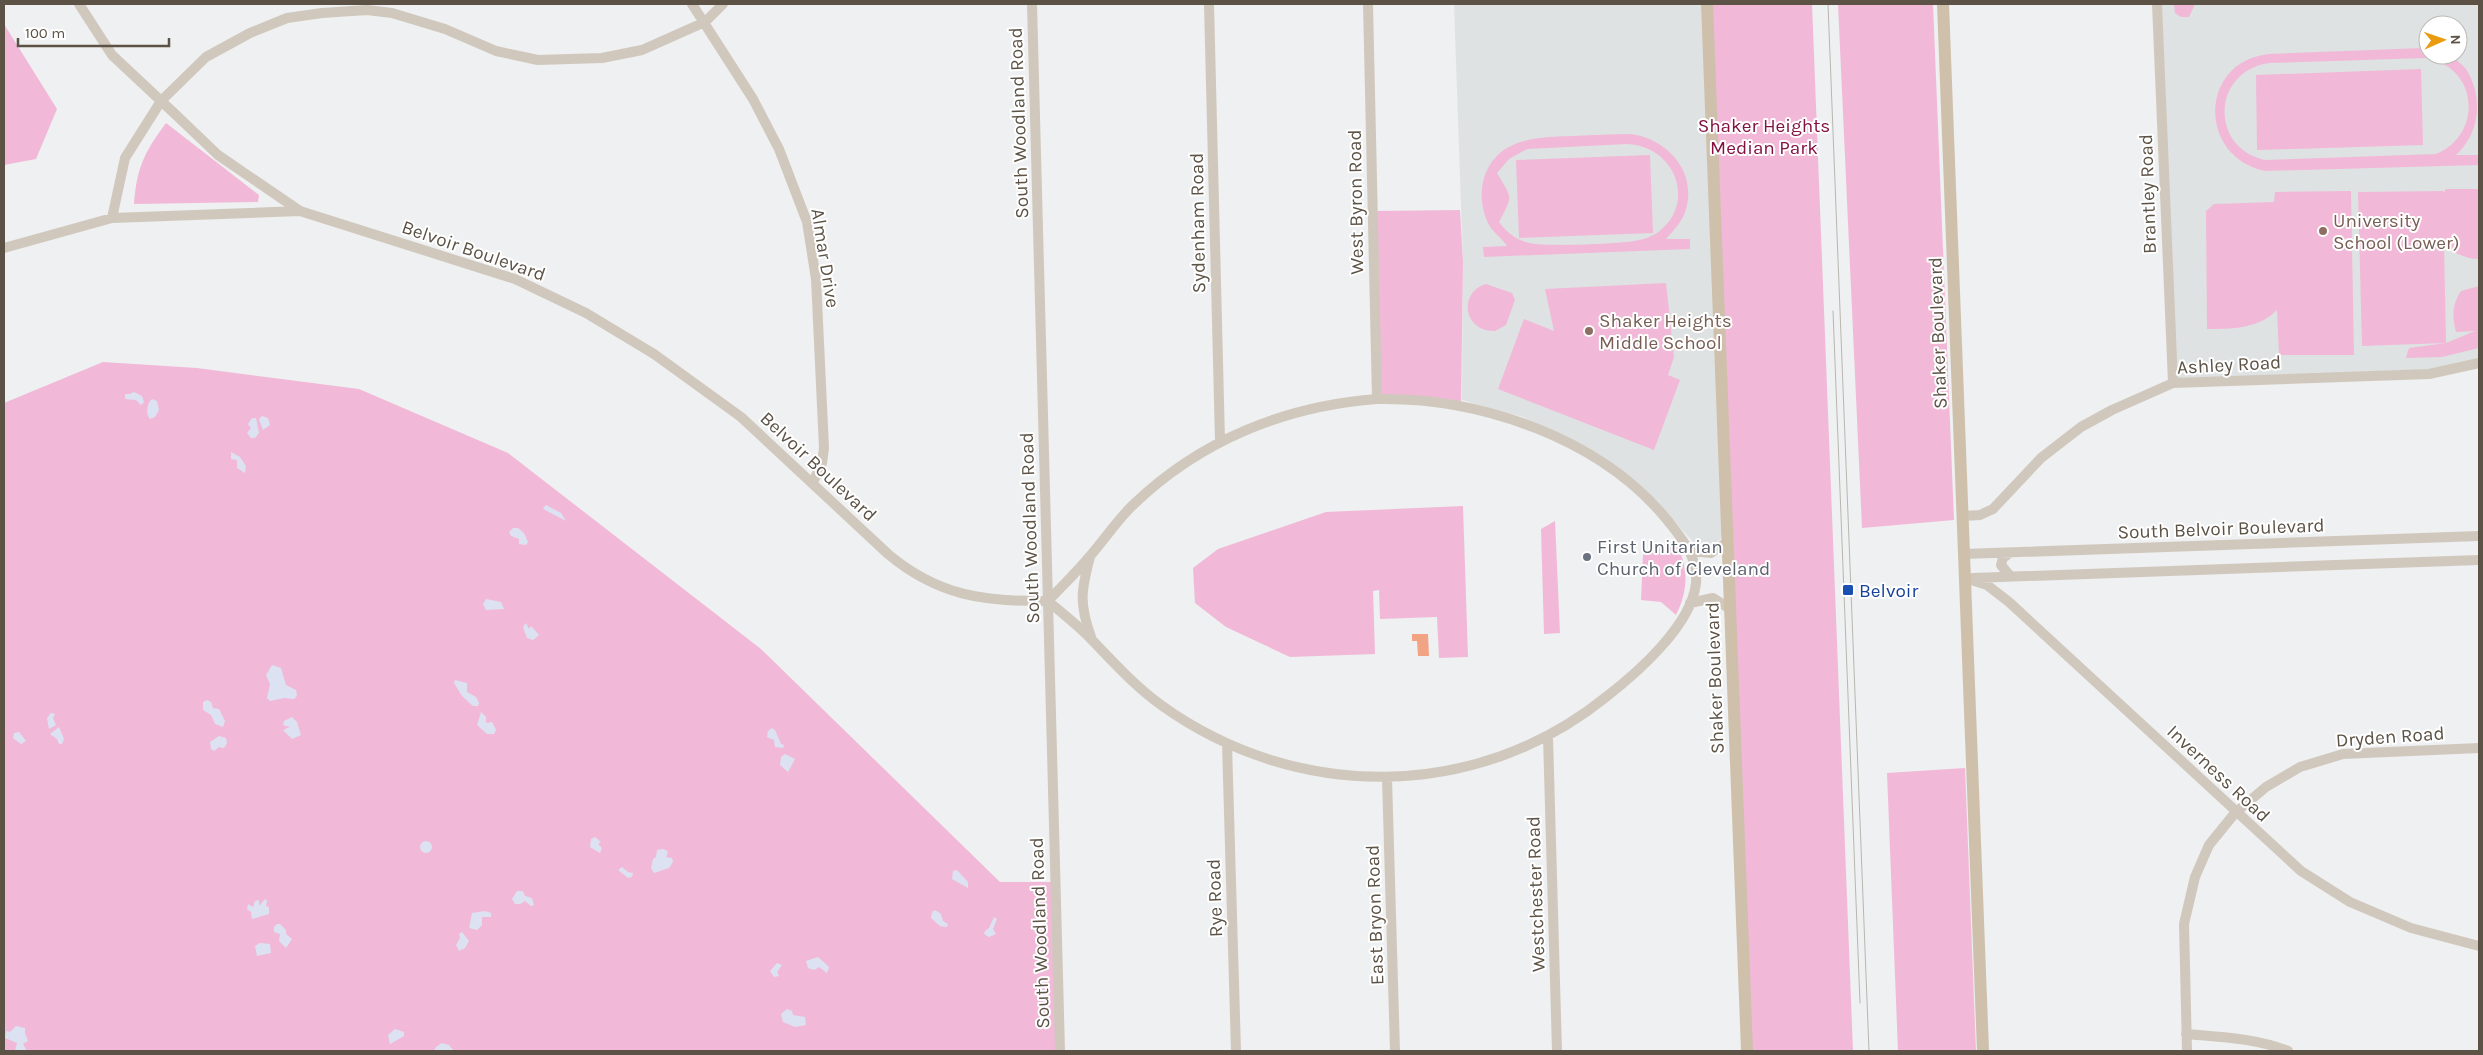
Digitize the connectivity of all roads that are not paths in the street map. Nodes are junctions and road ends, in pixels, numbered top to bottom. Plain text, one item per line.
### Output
1 (79, 4) edge
2 (692, 4) edge
3 (723, 4) edge
4 (1032, 4) edge
5 (1209, 4) edge
6 (1368, 4) edge
7 (1706, 4) edge
8 (1942, 4) edge
9 (2157, 4) edge
10 (705, 22) junction
11 (161, 101) junction
12 (300, 211) junction
13 (112, 218) junction
14 (4, 248) edge
15 (2479, 364) edge
16 (2173, 383) junction
17 (1377, 399) junction
18 (1220, 441) junction
19 (813, 482) junction
20 (1963, 516) junction
21 (2479, 536) edge
22 (1727, 542) junction
23 (1690, 551) junction
24 (2010, 553) junction
25 (1964, 554) junction
26 (1090, 556) junction
27 (2479, 560) edge
28 (2010, 576) junction
29 (1965, 578) junction
30 (1048, 601) junction
31 (1690, 603) junction
32 (1730, 610) junction
33 (1091, 638) junction
34 (1548, 737) junction
35 (1228, 744) junction
36 (2479, 748) edge
37 (1387, 778) junction
38 (2236, 813) junction
39 (2479, 946) edge
40 (2186, 1034) junction
41 (1060, 1051) edge
42 (1236, 1051) edge
43 (1395, 1051) edge
44 (1557, 1051) edge
45 (1748, 1051) edge
46 (1983, 1051) edge
47 (2187, 1051) edge
48 (2288, 1051) edge

1 - 11 street
2 - 10 street, Almar Drive
3 - 10 street
4 - 30 street, South Woodland Road
5 - 18 street, Sydenham Road
6 - 17 street, West Byron Road
7 - 22 main road, Shaker Boulevard
8 - 20 main road, Shaker Boulevard
9 - 16 street, Brantley Road
10 - 11 street
10 - 19 street, Almar Drive
11 - 12 street
11 - 13 street
12 - 13 street, Belvoir Boulevard
12 - 19 street, Belvoir Boulevard
13 - 14 street, Belvoir Boulevard
15 - 16 street, Ashley Road
16 - 20 street, Ashley Road
17 - 18 street
17 - 23 street
18 - 26 street
19 - 30 street, Belvoir Boulevard
20 - 25 main road, Shaker Boulevard
21 - 24 street, South Belvoir Boulevard
22 - 23 street
22 - 32 main road, Shaker Boulevard
23 - 31 street
24 - 25 street, South Belvoir Boulevard
24 - 28 street
25 - 29 main road, Shaker Boulevard
26 - 30 street
26 - 33 street
27 - 28 street
28 - 29 street
29 - 38 street, Inverness Road
29 - 46 main road, Shaker Boulevard
30 - 33 street
30 - 41 street, South Woodland Road
31 - 32 street
31 - 34 street
32 - 45 main road, Shaker Boulevard
33 - 35 street
34 - 37 street
34 - 44 street, Westchester Road
35 - 37 street
35 - 42 street, Rye Road
36 - 38 street, Dryden Road
37 - 43 street, East Bryon Road
38 - 39 street, Inverness Road
38 - 40 street, Dryden Road
40 - 47 street, Dryden Road
40 - 48 street

